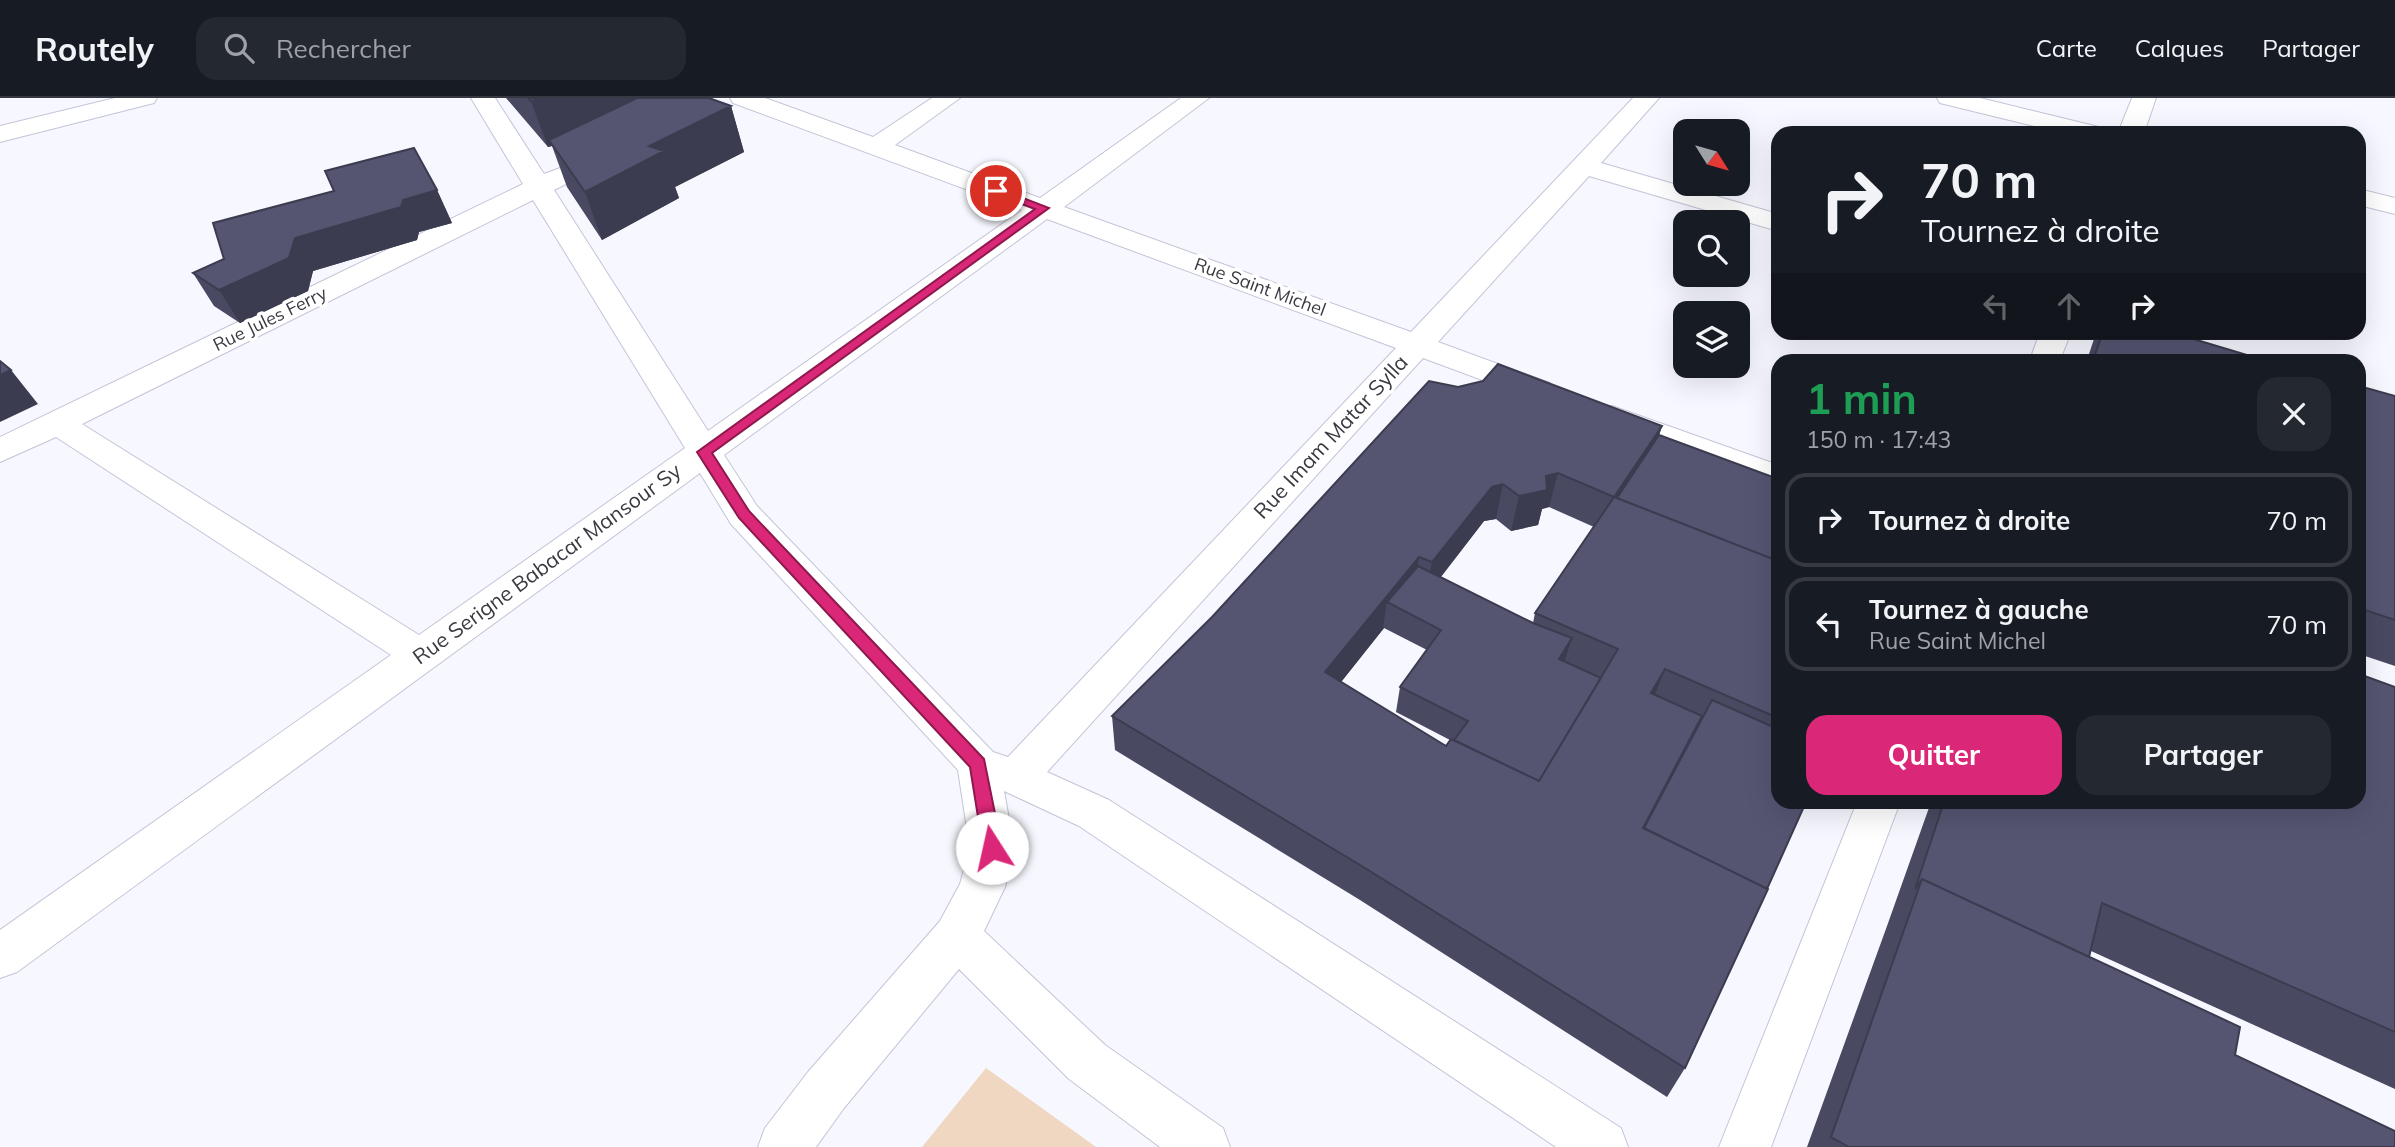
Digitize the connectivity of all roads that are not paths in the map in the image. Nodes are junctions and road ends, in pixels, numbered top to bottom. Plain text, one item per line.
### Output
1 (145, 98) edge
2 (484, 98) edge
3 (742, 98) edge
4 (948, 98) edge
5 (1197, 98) edge
6 (1647, 98) edge
7 (1949, 98) edge
8 (2144, 98) edge
9 (2065, 126) edge
10 (2134, 126) edge
11 (0, 134) edge
12 (876, 147) junction
13 (589, 161) edge
14 (1583, 166) junction
15 (541, 187) junction
16 (2366, 199) edge
17 (2395, 206) edge
18 (1044, 208) junction
19 (1771, 221) edge
20 (1417, 345) junction
21 (57, 423) junction
22 (0, 451) edge
23 (704, 452) junction
24 (1771, 474) edge
25 (421, 655) junction
26 (997, 771) junction
27 (1875, 809) edge
28 (957, 936) junction
29 (0, 957) edge
30 (826, 1090) junction
31 (759, 1147) edge
32 (784, 1147) edge
33 (1204, 1147) edge
34 (1602, 1147) edge
35 (1745, 1147) edge

1 - 11 street
2 - 15 street
3 - 12 street, Rue Saint Michel
4 - 12 street
5 - 18 street, Rue Serigne Babacar Mansour Sy
6 - 14 street, Rue Imam Matar Sylla
7 - 9 street
8 - 10 street
12 - 18 street, Rue Saint Michel
13 - 15 street, Rue Jules Ferry
14 - 19 street
14 - 20 street, Rue Imam Matar Sylla
15 - 21 street, Rue Jules Ferry
15 - 23 street
16 - 17 street
18 - 20 street, Rue Saint Michel
18 - 23 street, Rue Serigne Babacar Mansour Sy
20 - 24 street, Rue Saint Michel
20 - 26 street, Rue Imam Matar Sylla
21 - 22 street, Rue Jules Ferry
21 - 25 street
23 - 25 street, Rue Serigne Babacar Mansour Sy
23 - 26 street
25 - 29 street, Rue Serigne Babacar Mansour Sy
26 - 28 street
26 - 34 street
27 - 35 street
28 - 30 street
28 - 33 street
30 - 31 street
30 - 32 street

